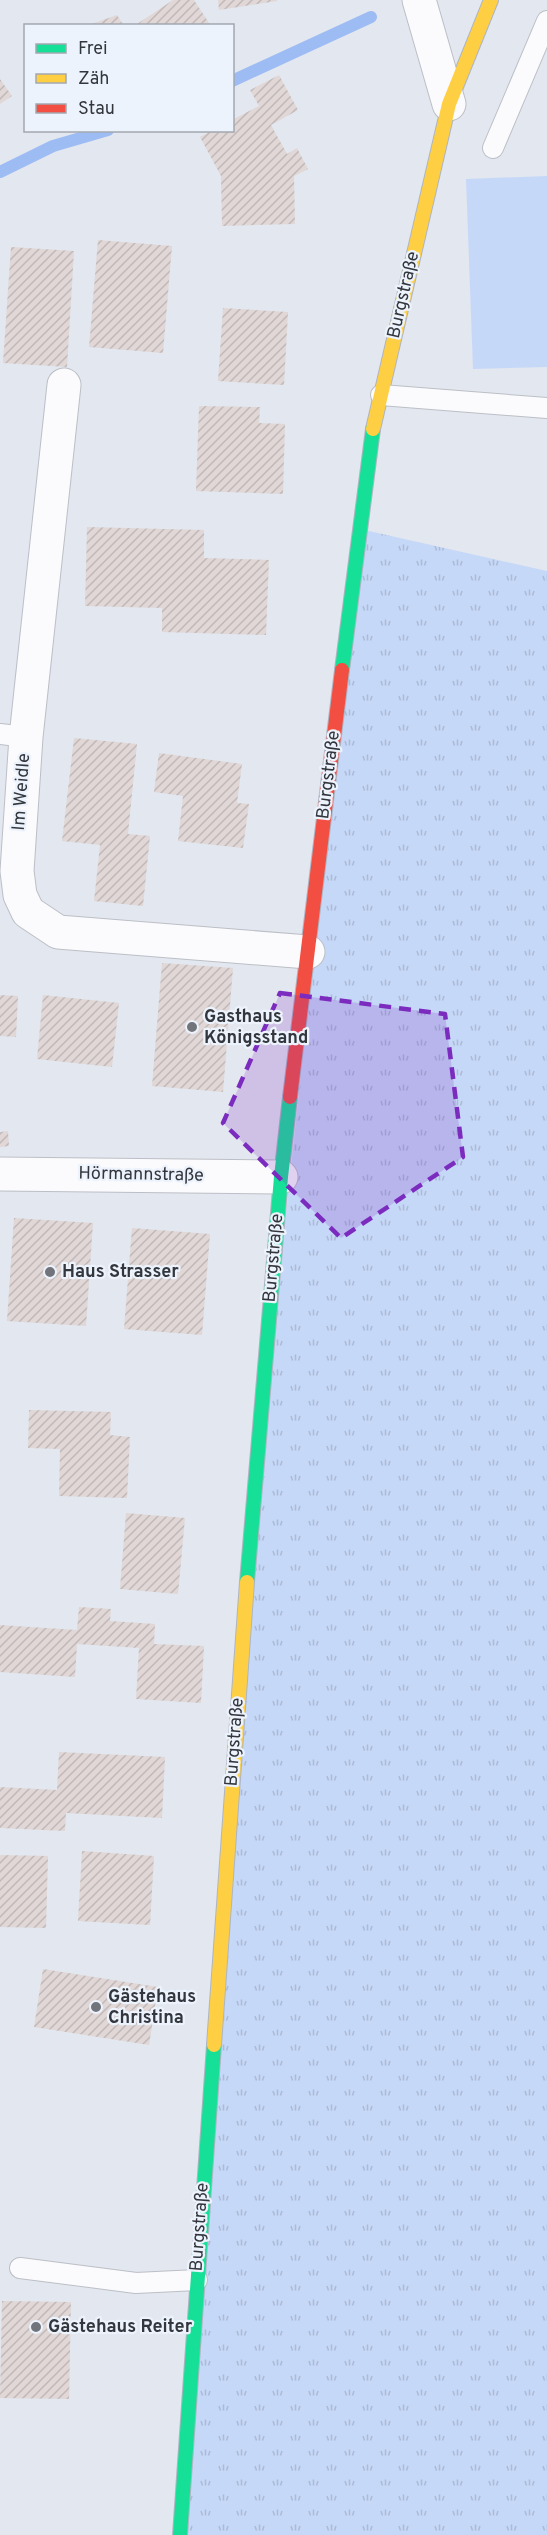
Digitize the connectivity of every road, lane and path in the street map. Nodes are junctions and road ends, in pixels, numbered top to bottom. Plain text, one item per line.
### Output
1 (419, 0) edge
2 (491, 0) edge
3 (547, 21) edge
4 (449, 104) junction
5 (493, 148) dead end
6 (64, 385) dead end
7 (381, 395) junction
8 (547, 408) edge
9 (13, 735) edge
10 (8, 871) edge
11 (308, 952) junction
12 (0, 1174) edge
13 (281, 1177) junction
14 (20, 2268) dead end
15 (197, 2280) junction
16 (180, 2535) edge

1 - 4 street
2 - 4 main road, Burgstraße
3 - 5 lane
4 - 7 main road, Burgstraße
6 - 9 street, Im Weidle
7 - 8 lane
7 - 11 main road, Burgstraße
9 - 10 street, Im Weidle
10 - 11 street, Im Weidle
11 - 13 main road, Burgstraße
12 - 13 street, Hörmannstraße
13 - 15 main road, Burgstraße
14 - 15 lane
15 - 16 main road, Burgstraße

